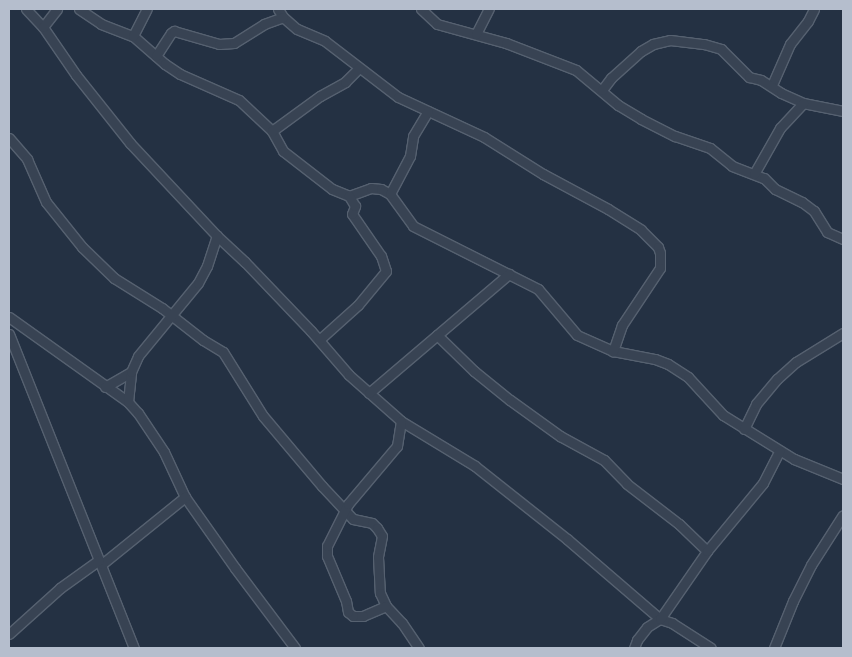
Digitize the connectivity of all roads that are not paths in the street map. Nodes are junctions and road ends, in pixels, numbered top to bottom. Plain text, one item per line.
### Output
1 (26, 9) edge
2 (57, 9) edge
3 (79, 9) edge
4 (147, 9) edge
5 (421, 9) edge
6 (489, 9) edge
7 (814, 9) edge
8 (280, 13) edge
9 (43, 27) junction
10 (476, 34) junction
11 (133, 36) junction
12 (156, 56) junction
13 (359, 68) junction
14 (772, 86) junction
15 (602, 90) junction
16 (804, 103) junction
17 (428, 111) junction
18 (843, 111) edge
19 (272, 132) junction
20 (9, 138) edge
21 (754, 174) junction
22 (390, 194) junction
23 (349, 196) junction
24 (217, 236) junction
25 (843, 239) edge
26 (509, 274) junction
27 (170, 316) junction
28 (9, 317) edge
29 (843, 333) edge
30 (9, 334) edge
31 (437, 335) junction
32 (319, 340) junction
33 (612, 351) junction
34 (131, 372) junction
35 (105, 387) junction
36 (369, 393) junction
37 (128, 402) junction
38 (401, 422) junction
39 (744, 429) junction
40 (779, 451) junction
41 (843, 479) edge
42 (185, 497) junction
43 (346, 511) junction
44 (843, 515) edge
45 (707, 551) junction
46 (100, 562) junction
47 (386, 606) junction
48 (660, 618) junction
49 (9, 634) edge
50 (134, 648) edge
51 (295, 648) edge
52 (419, 648) edge
53 (634, 648) edge
54 (711, 648) edge
55 (774, 648) edge

1 - 9 street
2 - 9 street
3 - 11 street
4 - 11 street
5 - 10 street
6 - 10 street
7 - 14 street
8 - 12 street
8 - 13 street
9 - 24 street
10 - 15 street
11 - 12 street
12 - 19 street
13 - 17 street
13 - 19 street
14 - 15 street
14 - 16 street
15 - 21 street
16 - 18 street
16 - 21 street
17 - 22 street
17 - 33 street
19 - 23 street
20 - 27 street
21 - 25 street
22 - 23 street
22 - 26 street
23 - 32 street
24 - 27 street
24 - 32 street
26 - 31 street
26 - 33 street
27 - 34 street
27 - 43 street
28 - 35 street
29 - 39 street
30 - 46 street
31 - 36 street
31 - 45 street
32 - 36 street
33 - 39 street
34 - 35 street
34 - 37 street
35 - 37 street
36 - 38 street
37 - 42 street
38 - 43 street
38 - 48 street
39 - 40 street
40 - 41 street
40 - 45 street
42 - 46 street
42 - 51 street
43 - 47 street
43 - 47 street
44 - 55 street
45 - 48 street
46 - 49 street
46 - 50 street
47 - 52 street
48 - 53 street
48 - 54 street

